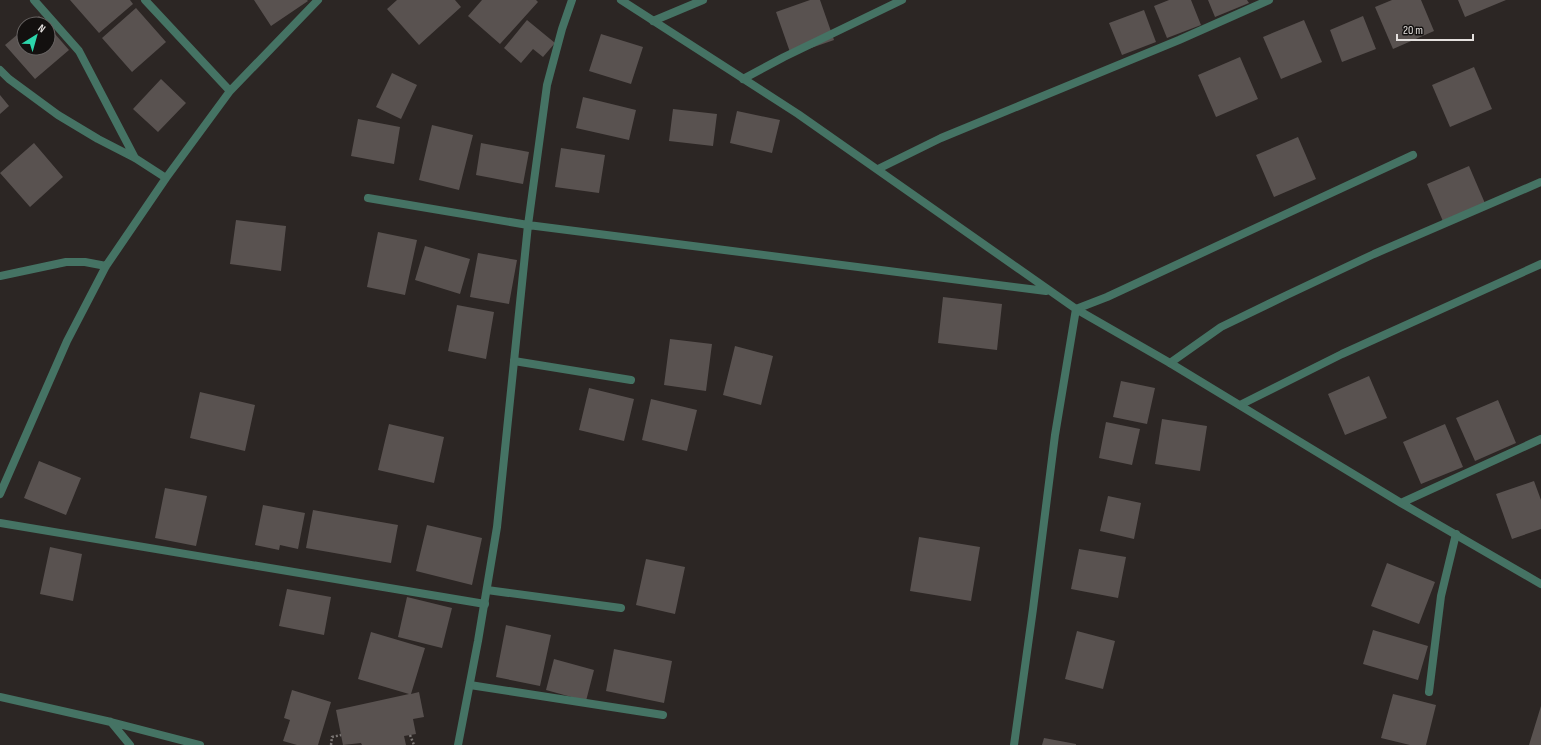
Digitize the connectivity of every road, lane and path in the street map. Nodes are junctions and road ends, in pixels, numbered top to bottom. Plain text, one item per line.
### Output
1 (34, 0) edge
2 (145, 0) edge
3 (318, 0) edge
4 (572, 0) edge
5 (621, 0) edge
6 (703, 0) edge
7 (902, 0) edge
8 (1269, 0) edge
9 (653, 21) junction
10 (0, 70) edge
11 (742, 79) junction
12 (230, 91) junction
13 (1412, 155) dead end
14 (135, 158) junction
15 (878, 169) junction
16 (166, 178) junction
17 (1541, 182) edge
18 (368, 198) dead end
19 (528, 225) junction
20 (1541, 264) edge
21 (106, 266) junction
22 (0, 276) edge
23 (1048, 291) junction
24 (1076, 309) junction
25 (514, 361) junction
26 (1170, 363) junction
27 (631, 380) dead end
28 (1240, 405) junction
29 (1541, 439) edge
30 (0, 494) edge
31 (1401, 502) junction
32 (0, 524) edge
33 (1456, 534) junction
34 (1541, 584) edge
35 (487, 590) junction
36 (485, 604) junction
37 (621, 608) dead end
38 (470, 685) junction
39 (1429, 692) dead end
40 (0, 697) edge
41 (662, 715) dead end
42 (111, 722) junction
43 (341, 735) dead end
44 (410, 735) dead end
45 (130, 745) edge
46 (200, 745) edge
47 (331, 745) edge
48 (414, 745) edge
49 (458, 745) edge
50 (1014, 745) edge

1 - 14 street
2 - 12 street
3 - 12 street
4 - 19 street
5 - 9 street
6 - 9 street
7 - 11 street
8 - 15 street
9 - 11 street
10 - 14 street
11 - 15 street
12 - 16 street
13 - 24 street
14 - 16 street
15 - 23 street
16 - 21 street
17 - 26 street
18 - 19 street
19 - 23 street
19 - 25 street
20 - 28 street
21 - 22 street
21 - 30 street
23 - 24 street
24 - 26 street
24 - 50 street
25 - 27 street
25 - 35 street
26 - 28 street
28 - 31 street
29 - 31 street
31 - 33 street
32 - 36 street
33 - 34 street
33 - 39 street
35 - 36 street
35 - 37 street
36 - 38 street
38 - 41 street
38 - 49 street
40 - 42 street
42 - 45 street
42 - 46 street
43 - 47 path
44 - 48 path

